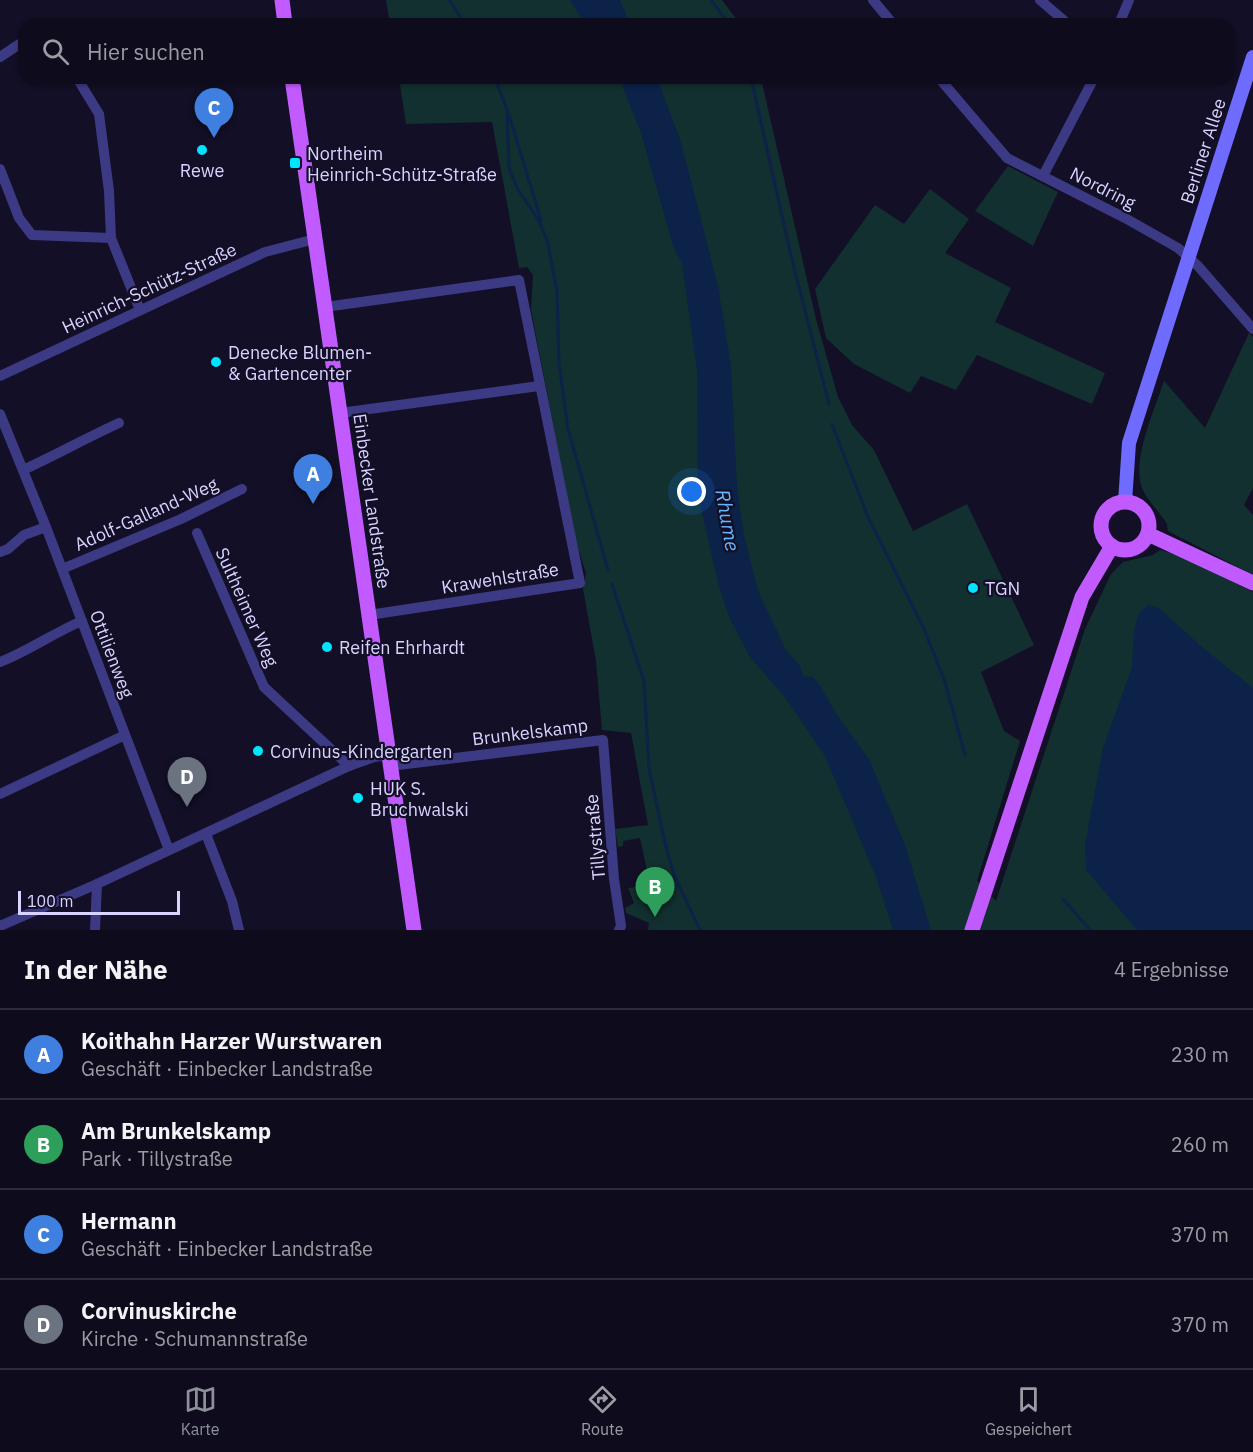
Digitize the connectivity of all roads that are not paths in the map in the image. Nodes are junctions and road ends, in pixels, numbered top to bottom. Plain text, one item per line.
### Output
1 (282, 0) edge
2 (873, 0) edge
3 (1040, 0) edge
4 (1129, 0) edge
5 (284, 18) edge
6 (888, 18) edge
7 (1061, 18) edge
8 (1122, 18) edge
9 (18, 45) edge
10 (0, 57) edge
11 (1253, 57) edge
12 (81, 84) edge
13 (293, 84) edge
14 (944, 84) edge
15 (1091, 84) edge
16 (0, 169) edge
17 (1043, 176) junction
18 (111, 238) junction
19 (315, 238) junction
20 (1188, 256) junction
21 (325, 307) junction
22 (140, 310) junction
23 (1251, 322) edge
24 (0, 376) edge
25 (539, 386) junction
26 (340, 413) junction
27 (0, 414) edge
28 (119, 423) dead end
29 (5, 439) edge
30 (23, 470) junction
31 (243, 489) dead end
32 (1125, 502) junction
33 (46, 527) junction
34 (197, 533) dead end
35 (1148, 534) junction
36 (1112, 546) junction
37 (0, 552) edge
38 (62, 569) junction
39 (1253, 583) edge
40 (369, 615) junction
41 (82, 621) junction
42 (0, 662) edge
43 (125, 735) junction
44 (603, 740) joint
45 (389, 761) junction
46 (349, 766) junction
47 (0, 794) edge
48 (206, 834) junction
49 (169, 850) junction
50 (97, 884) junction
51 (0, 926) edge
52 (94, 930) edge
53 (239, 930) edge
54 (414, 930) edge
55 (619, 930) edge
56 (972, 930) edge

1 - 5 main road
2 - 6 street
3 - 7 street
4 - 8 street
9 - 10 street
11 - 20 main road, Berliner Allee
12 - 18 street
13 - 19 main road, Einbecker Landstraße
14 - 17 street, Nordring
15 - 17 street
16 - 18 street
17 - 20 street, Nordring
18 - 22 street
19 - 21 main road, Einbecker Landstraße
19 - 22 street, Heinrich-Schütz-Straße
20 - 23 street, Nordring
20 - 32 main road, Berliner Allee
21 - 25 street
21 - 26 main road, Einbecker Landstraße
22 - 24 street, Heinrich-Schütz-Straße
25 - 26 street
25 - 40 street, Krawehlstraße
26 - 40 main road, Einbecker Landstraße
27 - 29 street, Ottilienweg
28 - 30 street
29 - 30 street, Ottilienweg
30 - 33 street, Ottilienweg
31 - 38 street, Adolf-Galland-Weg
32 - 35 main road
32 - 36 main road
33 - 37 street
33 - 38 street, Ottilienweg
34 - 46 street, Sultheimer Weg
35 - 36 main road
35 - 39 main road
36 - 56 main road
38 - 41 street, Ottilienweg
40 - 45 main road, Einbecker Landstraße
41 - 42 street
41 - 43 street, Ottilienweg
43 - 47 street
43 - 49 street, Ottilienweg
44 - 45 street, Brunkelskamp
44 - 55 street, Tillystraße
45 - 46 street, Brunkelskamp
45 - 54 main road, Einbecker Landstraße
46 - 48 street, Brunkelskamp
48 - 49 street, Brunkelskamp
48 - 53 street
49 - 50 street, Brunkelskamp
50 - 51 street, Brunkelskamp
50 - 52 street

